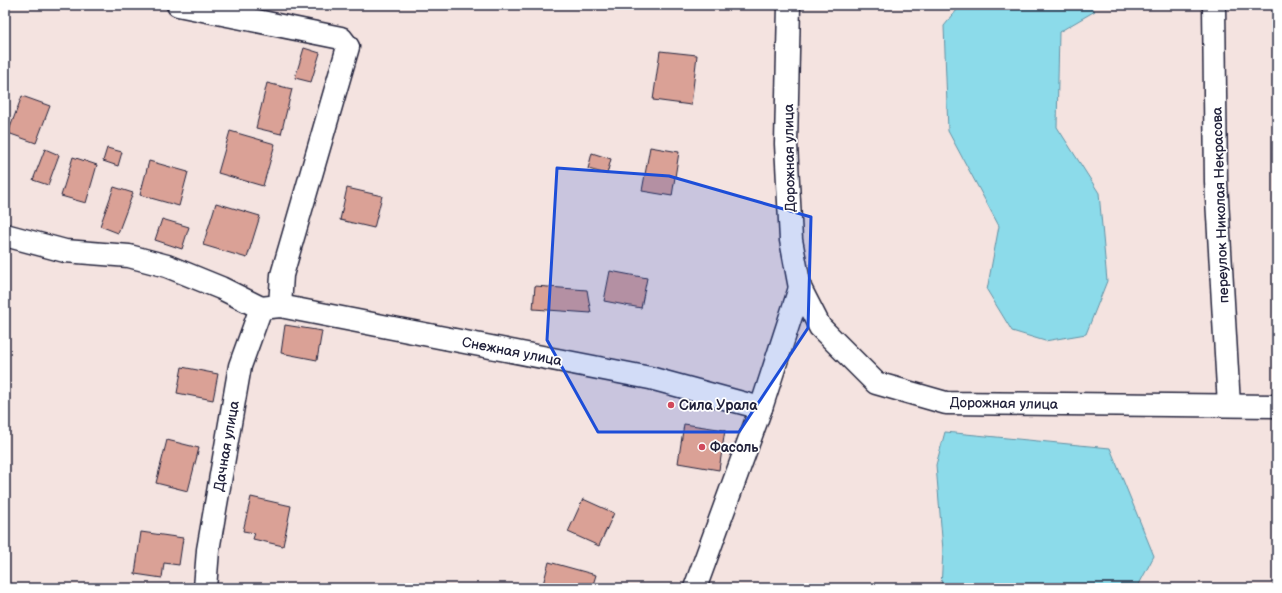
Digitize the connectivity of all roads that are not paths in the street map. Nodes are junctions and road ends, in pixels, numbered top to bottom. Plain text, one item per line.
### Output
1 (178, 5) edge
2 (789, 5) edge
3 (1214, 5) edge
4 (5, 235) edge
5 (800, 288) junction
6 (270, 307) junction
7 (1229, 406) junction
8 (1277, 406) edge
9 (761, 408) junction
10 (205, 588) edge
11 (695, 588) edge

1 - 6 street, Дачная улица
2 - 5 street, Дорожная улица
3 - 7 street, переулок Николая Некрасова
4 - 6 street, Снежная улица
5 - 7 street, Дорожная улица
5 - 9 street
6 - 9 street, Снежная улица
6 - 10 street, Дачная улица
7 - 8 street, Дорожная улица
9 - 11 street

